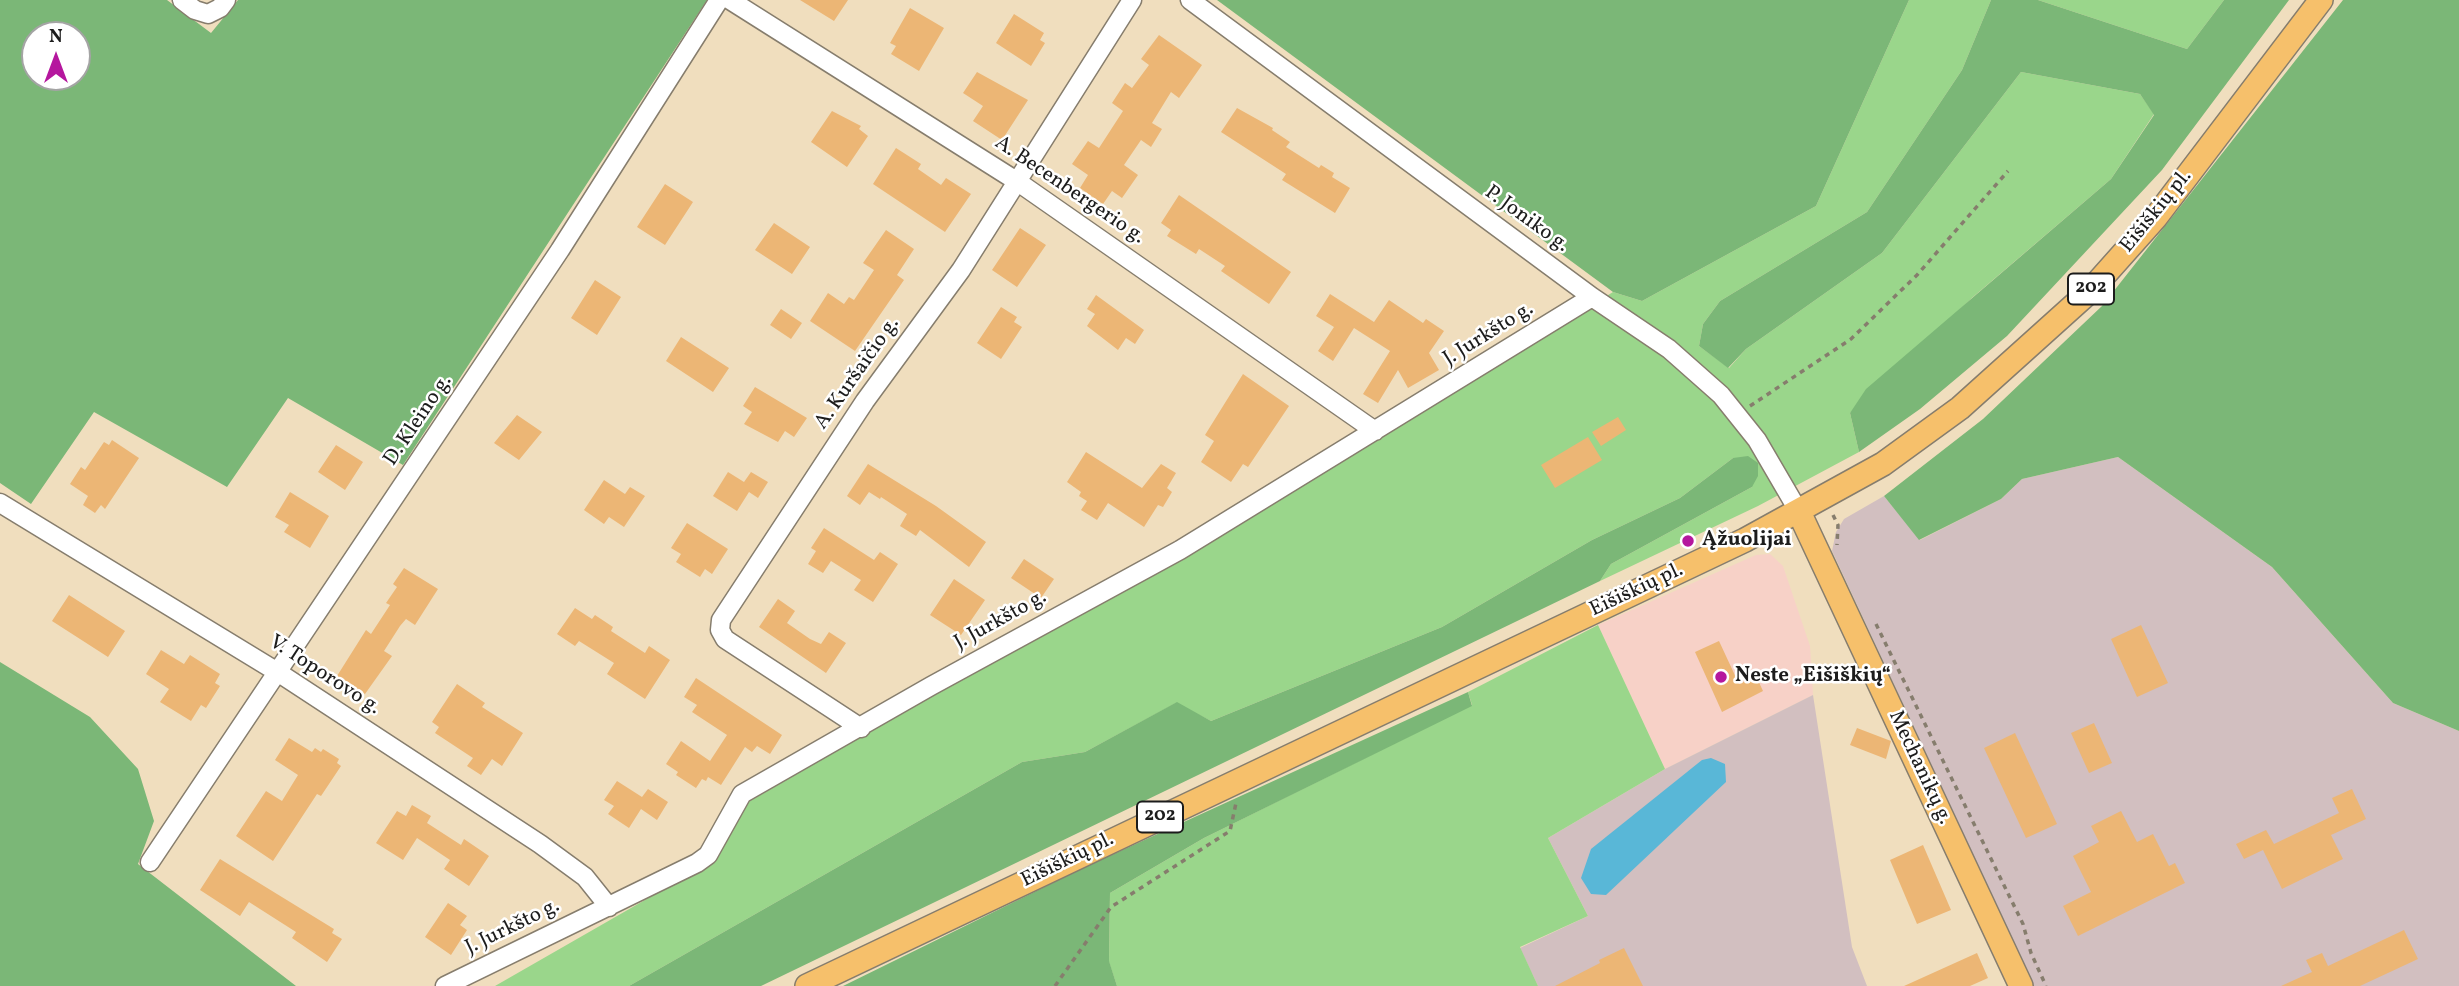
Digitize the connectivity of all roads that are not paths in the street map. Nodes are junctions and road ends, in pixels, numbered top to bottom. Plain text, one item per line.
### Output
1 (182, 0) edge
2 (226, 0) edge
3 (719, 0) edge
4 (730, 0) edge
5 (1132, 0) edge
6 (1190, 0) edge
7 (2321, 0) edge
8 (1018, 182) junction
9 (1592, 297) junction
10 (1375, 431) junction
11 (0, 503) edge
12 (1799, 512) junction
13 (279, 673) junction
14 (861, 728) junction
15 (150, 862) dead end
16 (610, 907) junction
17 (445, 986) edge
18 (807, 986) edge
19 (2021, 986) edge

1 - 2 street
3 - 13 street, D. Kleino g.
4 - 8 street, A. Becenbergerio g.
5 - 8 street, A. Kuršaičio g.
6 - 9 street, P. Joniko g.
7 - 12 main road, Eišiškių pl. / 202
8 - 10 street, A. Becenbergerio g.
8 - 14 street, A. Kuršaičio g.
9 - 10 street, J. Jurkšto g.
9 - 12 street, P. Joniko g.
10 - 14 street, J. Jurkšto g.
11 - 13 street, V. Toporovo g.
12 - 18 main road, Eišiškių pl. / 202
12 - 19 main road, Mechanikų g.
13 - 15 street, D. Kleino g.
13 - 16 street, V. Toporovo g.
14 - 16 street, J. Jurkšto g.
16 - 17 street, J. Jurkšto g.

